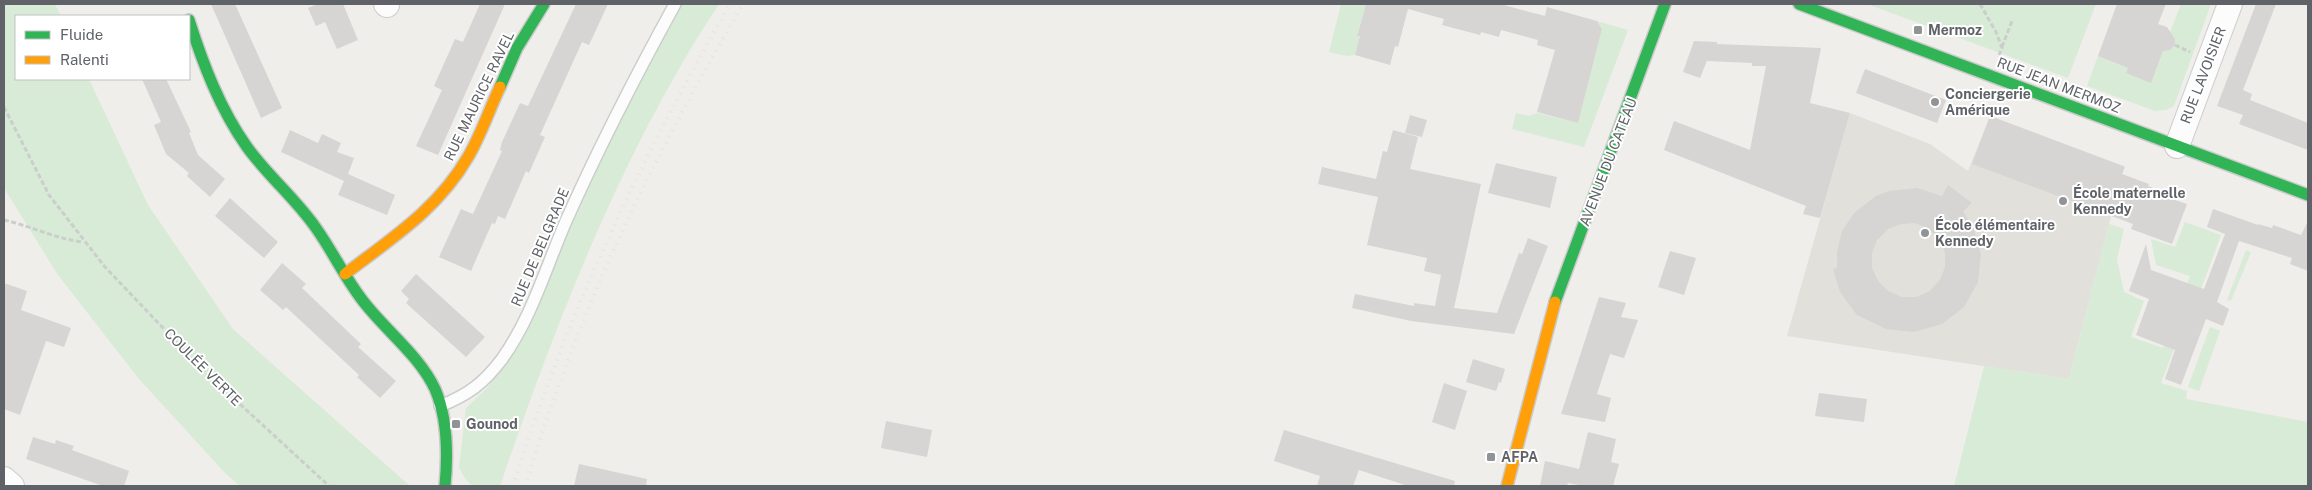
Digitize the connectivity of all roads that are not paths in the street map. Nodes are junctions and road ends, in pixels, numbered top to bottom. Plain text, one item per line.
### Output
1 (544, 4) edge
2 (676, 4) edge
3 (1665, 4) edge
4 (1799, 4) edge
5 (2230, 4) edge
6 (190, 23) edge
7 (2177, 146) junction
8 (2308, 195) edge
9 (345, 274) junction
10 (1573, 288) dead end
11 (1550, 327) junction
12 (440, 406) junction
13 (4, 479) edge
14 (12, 486) edge
15 (445, 486) edge
16 (1507, 486) edge

1 - 9 street, RUE MAURICE RAVEL
2 - 12 lane, RUE DE BELGRADE
3 - 11 street, AVENUE DU CATEAU
4 - 7 street, RUE JEAN MERMOZ
5 - 7 street, RUE LAVOISIER
6 - 9 street
7 - 8 street, RUE JEAN MERMOZ
9 - 12 street
10 - 11 street, AVENUE DU CATEAU
11 - 16 street, AVENUE DU CATEAU
12 - 15 street
13 - 14 street

